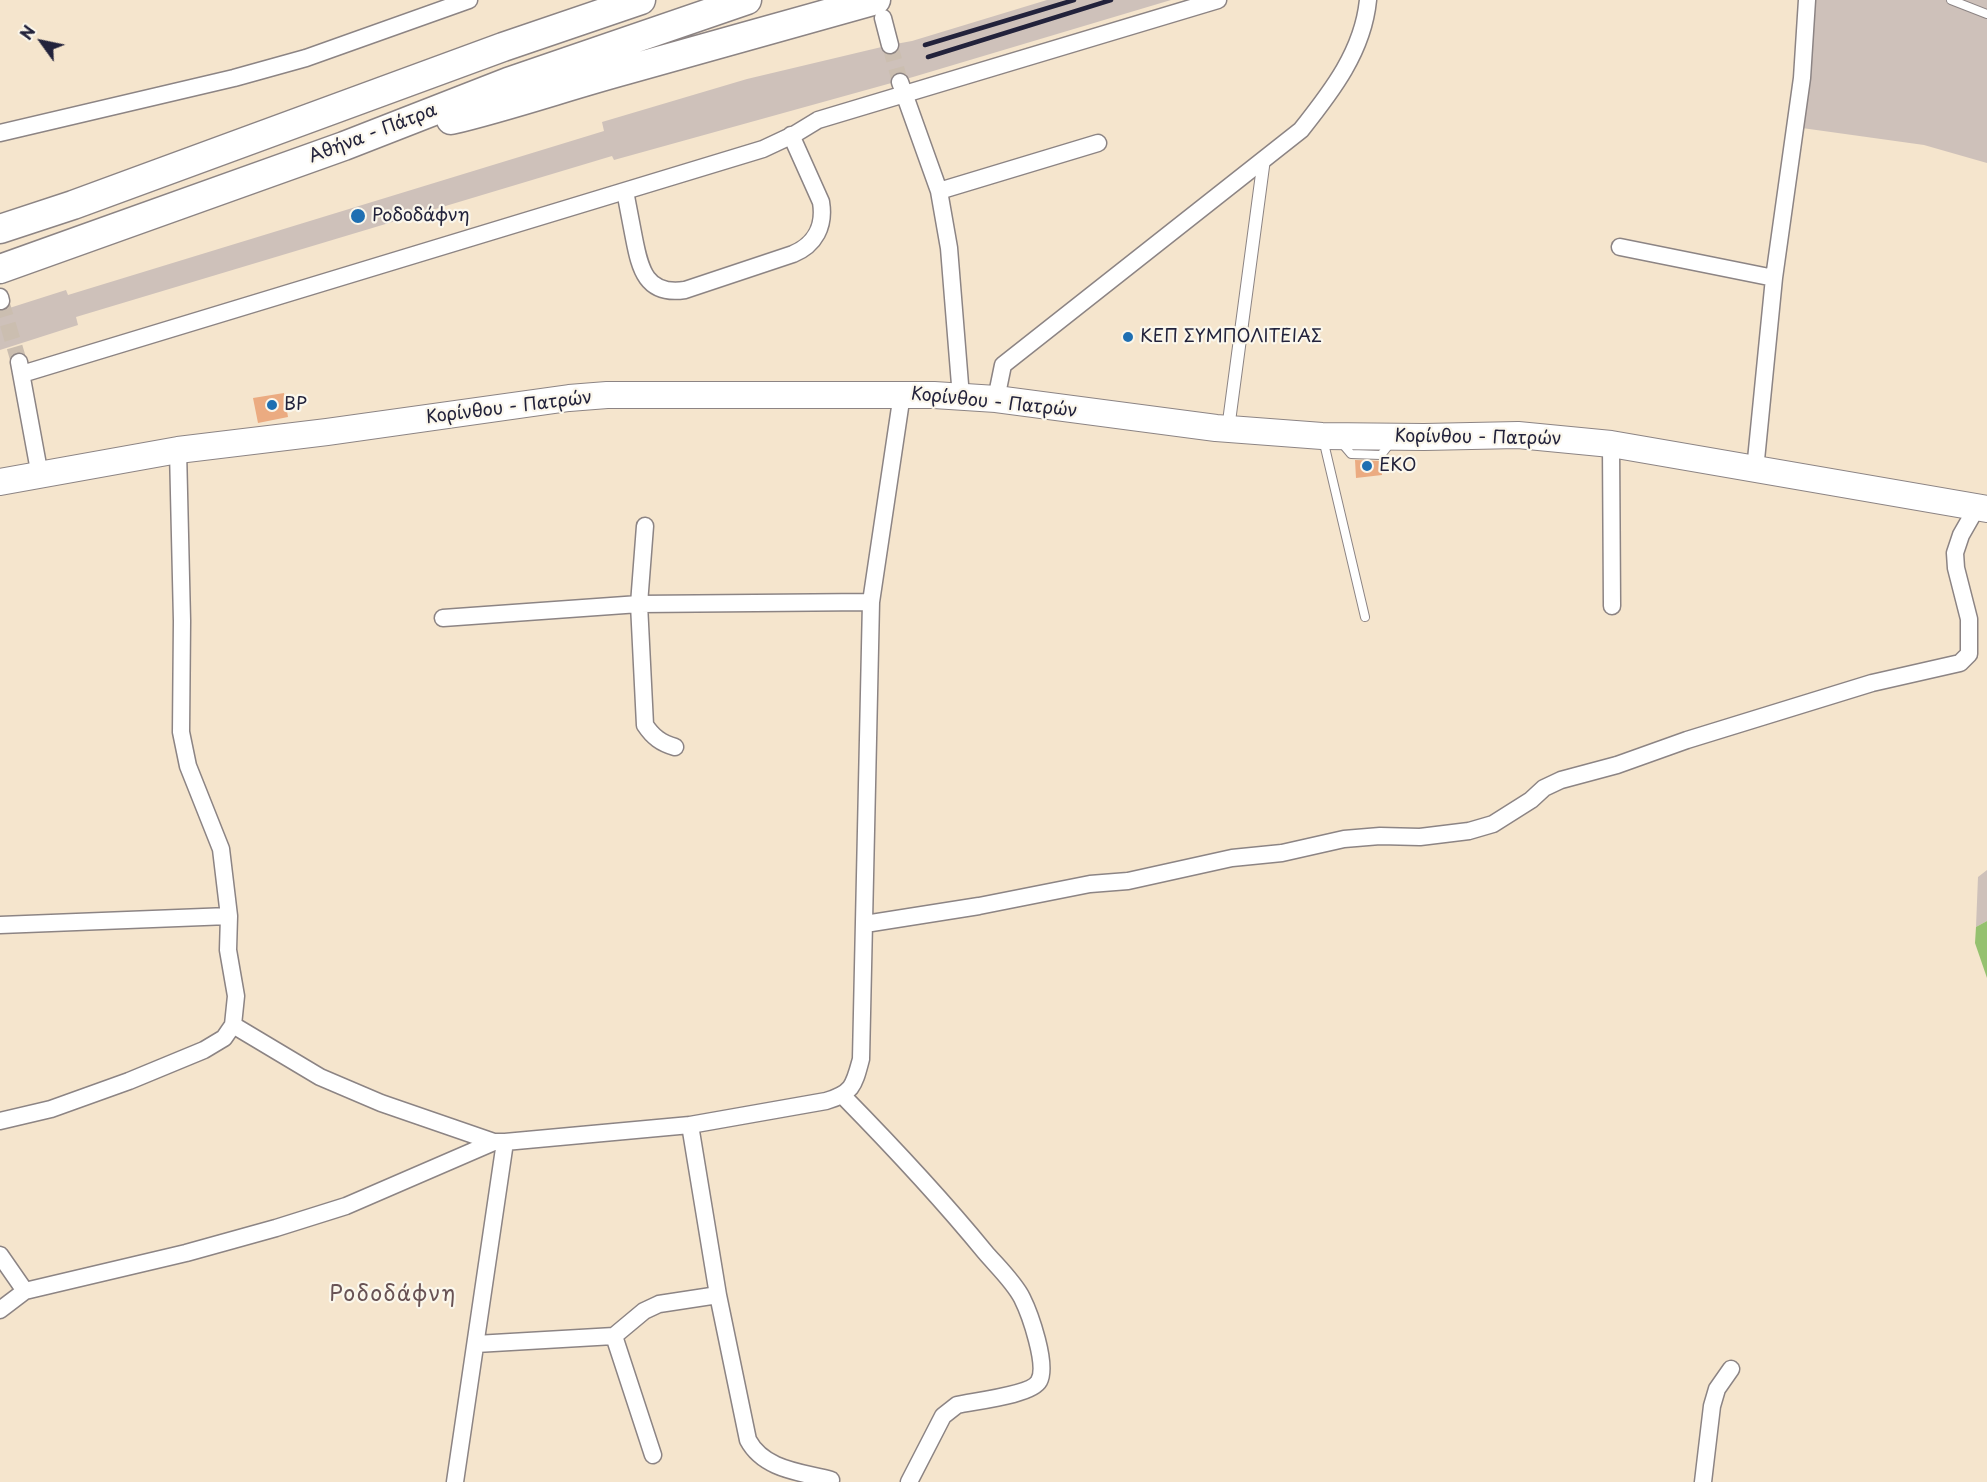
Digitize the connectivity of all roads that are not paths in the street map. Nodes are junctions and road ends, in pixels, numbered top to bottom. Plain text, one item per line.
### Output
1 (469, 0) edge
2 (609, 0) edge
3 (641, 0) edge
4 (747, 0) edge
5 (1218, 0) edge
6 (1368, 0) edge
7 (1807, 0) edge
8 (1951, 0) edge
9 (879, 9) edge
10 (1987, 15) edge
11 (890, 45) tunnel mouth
12 (503, 47) junction
13 (902, 88) junction
14 (0, 133) edge
15 (791, 135) junction
16 (1098, 143) dead end
17 (344, 146) junction
18 (1264, 159) junction
19 (625, 191) junction
20 (939, 192) junction
21 (0, 229) edge
22 (1620, 247) dead end
23 (0, 269) edge
24 (1774, 278) junction
25 (902, 394) junction
26 (961, 397) junction
27 (996, 399) junction
28 (1228, 429) junction
29 (1329, 436) junction
30 (1611, 444) junction
31 (178, 450) junction
32 (1755, 470) junction
33 (40, 476) junction
34 (0, 482) edge
35 (1982, 508) edge
36 (645, 526) dead end
37 (871, 602) junction
38 (639, 604) junction
39 (1612, 606) dead end
40 (1365, 617) dead end
41 (443, 618) dead end
42 (675, 747) dead end
43 (229, 916) junction
44 (865, 924) junction
45 (0, 925) edge
46 (233, 1025) junction
47 (843, 1096) junction
48 (0, 1121) edge
49 (690, 1125) junction
50 (499, 1142) junction
51 (0, 1255) edge
52 (25, 1291) junction
53 (718, 1295) junction
54 (0, 1310) edge
55 (614, 1335) junction
56 (476, 1344) junction
57 (1731, 1369) dead end
58 (653, 1455) dead end
59 (833, 1481) edge
60 (455, 1482) edge
61 (909, 1482) edge
62 (1703, 1482) edge

1 - 14 street
2 - 12 highway
3 - 12 highway, Αθήνα - Πάτρα
4 - 17 highway, Αθήνα - Πάτρα
5 - 13 street
6 - 18 street
7 - 24 street
8 - 10 lane
9 - 11 street
9 - 17 highway
12 - 21 highway, Αθήνα - Πάτρα
13 - 15 street
13 - 20 street
15 - 19 street
15 - 19 street
16 - 20 street
17 - 23 highway, Αθήνα - Πάτρα
18 - 27 street
18 - 28 street
19 - 33 street
20 - 26 street
22 - 24 street
24 - 32 street
25 - 26 main road, Κορίνθου - Πατρών
25 - 31 main road, Κορίνθου - Πατρών
25 - 37 street
26 - 27 main road, Κορίνθου - Πατρών
27 - 28 main road, Κορίνθου - Πατρών
28 - 29 main road, Κορίνθου - Πατρών
29 - 30 main road, Κορίνθου - Πατρών
29 - 40 lane
30 - 32 main road, Κορίνθου - Πατρών
30 - 39 street
31 - 33 main road, Κορίνθου - Πατρών
31 - 43 street
32 - 35 main road, Κορίνθου - Πατρών
33 - 34 main road, Κορίνθου - Πατρών
35 - 44 street
36 - 38 street
37 - 38 street
37 - 44 street
38 - 41 street
38 - 42 street
43 - 45 street
43 - 46 street
44 - 47 street
46 - 48 street
46 - 50 street
47 - 49 street
47 - 61 street
49 - 50 street
49 - 53 street
50 - 52 street
50 - 56 street
51 - 52 street
52 - 54 street
53 - 55 street
53 - 59 street
55 - 56 street
55 - 58 street
56 - 60 street
57 - 62 street

